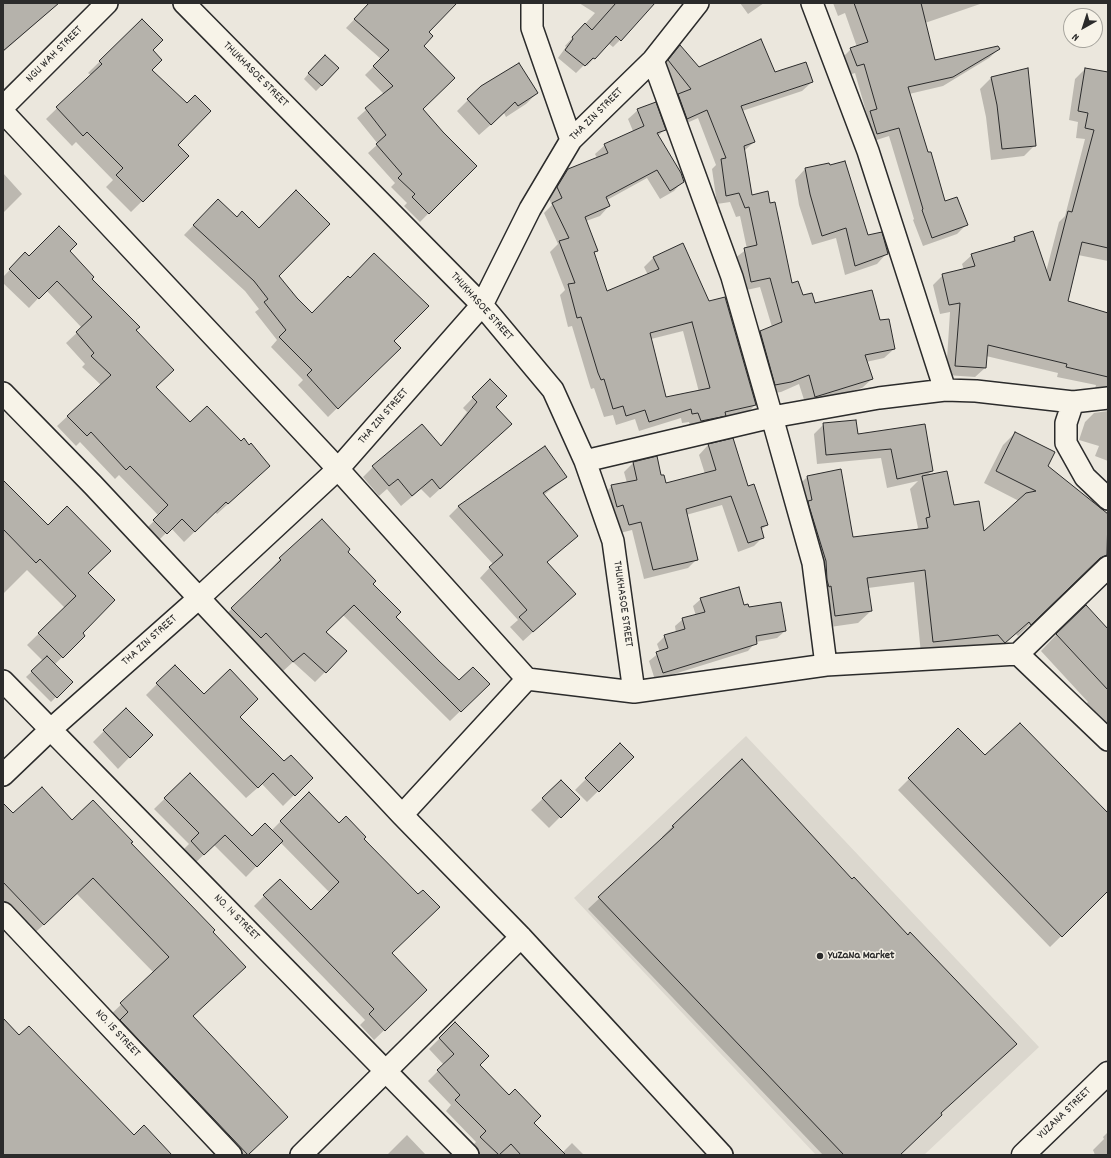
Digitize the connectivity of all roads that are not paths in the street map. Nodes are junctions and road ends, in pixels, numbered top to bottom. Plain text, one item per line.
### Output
1 (107, 3) edge
2 (184, 3) edge
3 (532, 3) edge
4 (698, 3) edge
5 (812, 3) edge
6 (653, 60) junction
7 (3, 107) edge
8 (3, 112) edge
9 (570, 140) junction
10 (482, 305) junction
11 (945, 390) junction
12 (3, 392) edge
13 (1108, 398) edge
14 (1073, 402) junction
15 (772, 417) junction
16 (585, 461) junction
17 (338, 469) junction
18 (1108, 499) edge
19 (1108, 568) edge
20 (199, 598) junction
21 (1018, 654) junction
22 (826, 665) junction
23 (527, 679) junction
24 (3, 681) edge
25 (634, 692) junction
26 (50, 730) junction
27 (1108, 740) edge
28 (3, 775) edge
29 (402, 815) junction
30 (3, 913) edge
31 (522, 937) junction
32 (387, 1071) junction
33 (1108, 1073) edge
34 (231, 1155) edge
35 (301, 1155) edge
36 (468, 1155) edge
37 (722, 1155) edge
38 (1023, 1155) edge

1 - 7 street, NGU WAH STREET
2 - 10 street, THUKHASOE STREET
3 - 9 street
4 - 6 street, THA ZIN STREET
5 - 11 street
6 - 9 street, THA ZIN STREET
6 - 15 street
8 - 17 street
9 - 10 street, THA ZIN STREET
10 - 16 street, THUKHASOE STREET
10 - 17 street, THA ZIN STREET
11 - 14 street
11 - 15 street
12 - 20 street
13 - 14 street
14 - 18 street
15 - 16 street
15 - 22 street
16 - 25 street, THUKHASOE STREET
17 - 20 street, THA ZIN STREET
17 - 23 street
19 - 21 street
20 - 26 street, THA ZIN STREET
20 - 29 street
21 - 22 street
21 - 27 street
22 - 25 street
23 - 25 street
23 - 29 street
24 - 26 street, NO. 14 STREET
26 - 28 street, THA ZIN STREET
26 - 32 street, NO. 14 STREET
29 - 31 street
30 - 34 street, NO. 15 STREET
31 - 32 street
31 - 37 street
32 - 35 street
32 - 36 street, NO. 14 STREET
33 - 38 street, YUZANA STREET

